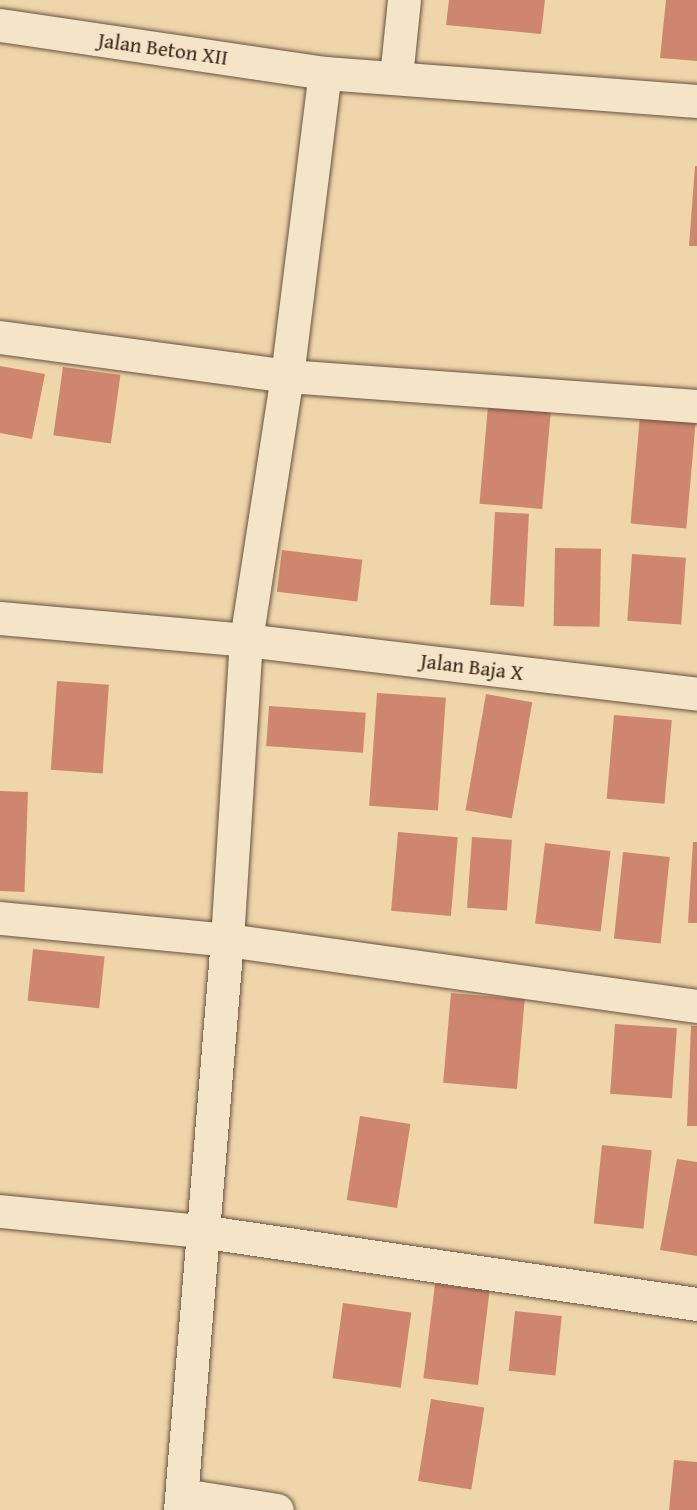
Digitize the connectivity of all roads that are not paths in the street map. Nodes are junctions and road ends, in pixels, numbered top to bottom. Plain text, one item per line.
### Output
1 (404, 0) edge
2 (0, 24) edge
3 (325, 73) junction
4 (396, 77) junction
5 (697, 101) edge
6 (0, 337) edge
7 (287, 376) junction
8 (697, 406) edge
9 (0, 618) edge
10 (246, 640) junction
11 (697, 694) edge
12 (0, 918) edge
13 (227, 940) junction
14 (697, 1006) edge
15 (0, 1211) edge
16 (200, 1232) junction
17 (697, 1304) edge
18 (181, 1503) edge
19 (277, 1510) edge

1 - 4 street
2 - 3 street, Jalan Beton XII
3 - 4 street, Jalan Beton XII
3 - 7 street
4 - 5 street, Jalan Beton XII
6 - 7 street
7 - 8 street
7 - 10 street
9 - 10 street, Jalan Baja X
10 - 11 street, Jalan Baja X
10 - 13 street
12 - 13 street
13 - 14 street
13 - 16 street
15 - 16 street
16 - 17 street
16 - 18 street
18 - 19 street

